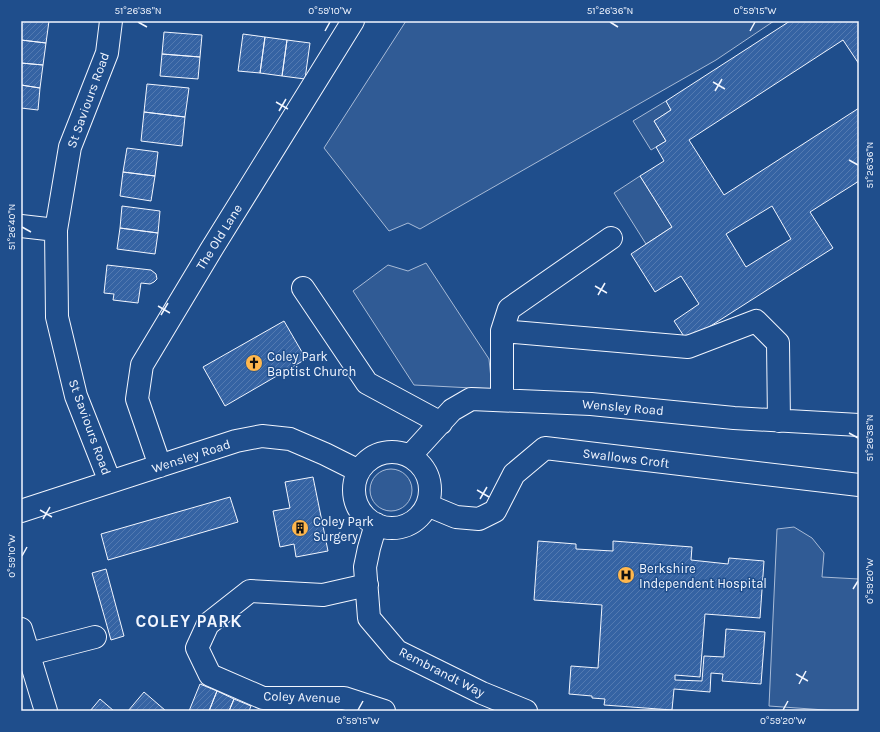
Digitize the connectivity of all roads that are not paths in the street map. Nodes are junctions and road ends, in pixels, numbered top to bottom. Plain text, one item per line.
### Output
1 (111, 21) edge
2 (353, 21) edge
3 (21, 226) edge
4 (56, 230) junction
5 (611, 238) dead end
6 (303, 288) dead end
7 (502, 331) junction
8 (502, 400) junction
9 (779, 421) junction
10 (441, 423) junction
11 (859, 425) edge
12 (410, 456) junction
13 (160, 466) junction
14 (359, 471) junction
15 (110, 482) junction
16 (859, 485) edge
17 (427, 505) junction
18 (21, 510) edge
19 (376, 524) junction
20 (368, 585) junction
21 (21, 629) edge
22 (95, 637) dead end
23 (29, 654) junction
24 (46, 711) edge
25 (384, 711) edge
26 (526, 711) edge

1 - 4 street, St Saviours Road
2 - 13 street, The Old Lane
3 - 4 street
4 - 15 street, St Saviours Road
5 - 7 street
6 - 10 street
7 - 8 street
7 - 9 street
8 - 9 street, Wensley Road
8 - 10 street, Wensley Road
9 - 11 street, Wensley Road
10 - 12 street, Wensley Road
12 - 14 street
12 - 17 street
13 - 14 street, Wensley Road
13 - 15 street, Wensley Road
14 - 19 street
15 - 18 street, Wensley Road
16 - 17 street, Swallows Croft
17 - 19 street
19 - 20 street, Rembrandt Way
20 - 25 street, Coley Avenue
20 - 26 street, Rembrandt Way
21 - 23 street
22 - 23 street
23 - 24 street

